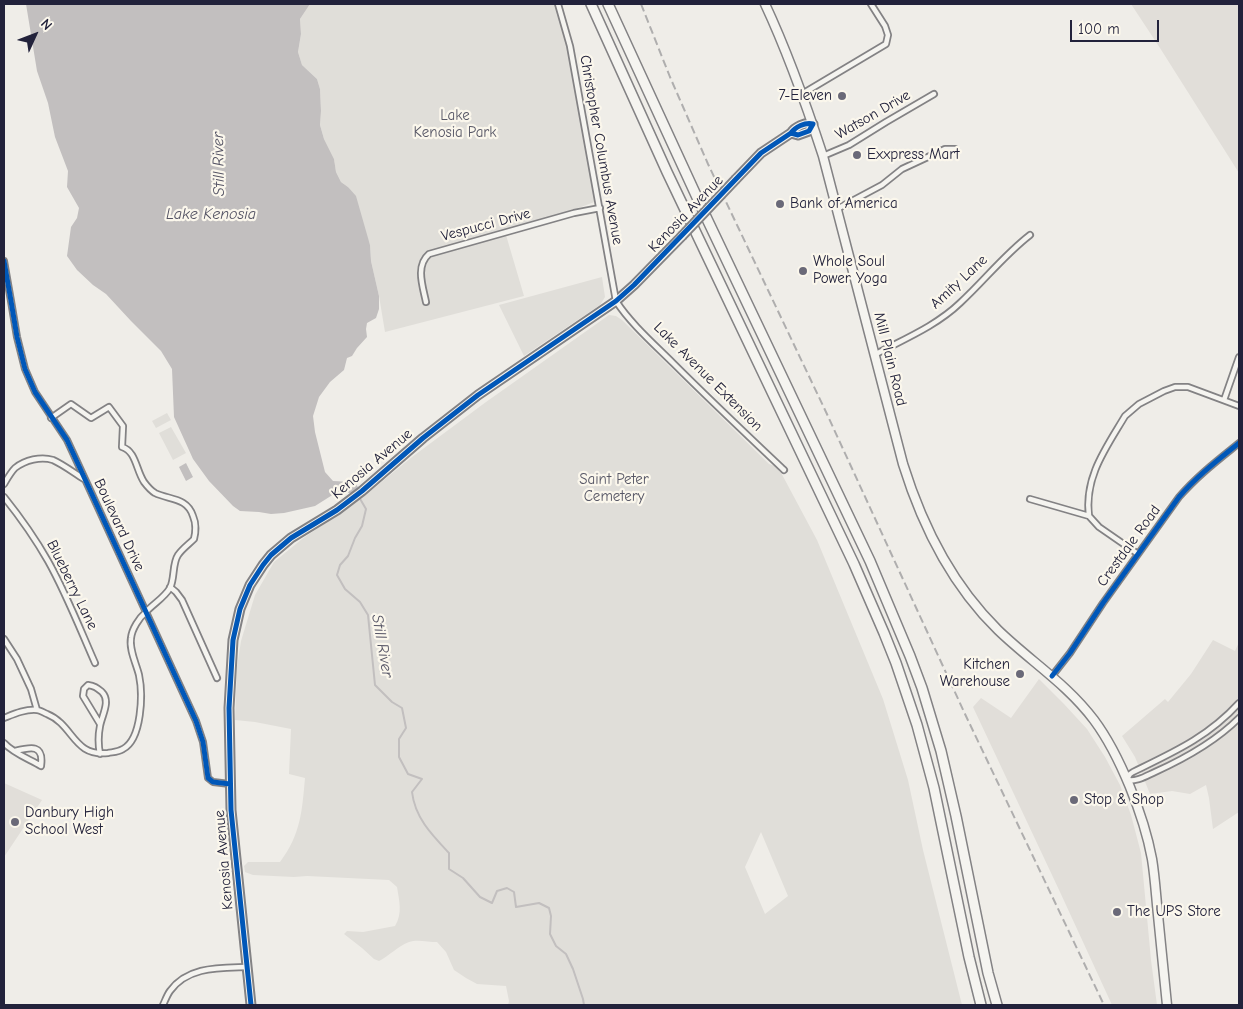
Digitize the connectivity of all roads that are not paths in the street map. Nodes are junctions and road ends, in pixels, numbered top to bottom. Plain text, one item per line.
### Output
1 (558, 4) edge
2 (591, 4) edge
3 (608, 4) edge
4 (765, 4) edge
5 (871, 4) edge
6 (802, 94) junction
7 (934, 94) dead end
8 (812, 124) junction
9 (955, 148) dead end
10 (823, 156) junction
11 (600, 208) junction
12 (837, 209) junction
13 (1030, 235) dead end
14 (4, 261) edge
15 (616, 301) junction
16 (426, 302) dead end
17 (874, 355) junction
18 (1239, 357) edge
19 (1224, 400) junction
20 (1239, 406) edge
21 (51, 418) junction
22 (1239, 443) edge
23 (784, 470) dead end
24 (85, 480) junction
25 (4, 484) edge
26 (4, 497) edge
27 (1030, 499) dead end
28 (1089, 516) junction
29 (1138, 554) junction
30 (170, 587) junction
31 (146, 612) junction
32 (4, 639) edge
33 (95, 663) dead end
34 (1052, 676) junction
35 (217, 678) dead end
36 (1239, 703) edge
37 (37, 710) junction
38 (4, 718) edge
39 (1239, 718) edge
40 (100, 724) junction
41 (4, 743) edge
42 (15, 751) junction
43 (100, 754) junction
44 (1126, 780) junction
45 (230, 784) junction
46 (247, 967) junction
47 (163, 1005) edge
48 (251, 1005) edge
49 (981, 1005) edge
50 (997, 1005) edge
51 (1167, 1005) edge

1 - 11 street, Christopher Columbus Avenue
2 - 49 highway
3 - 50 highway
4 - 6 main road, Mill Plain Road
5 - 6 street
6 - 8 main road, Mill Plain Road
7 - 10 street, Watson Drive
8 - 10 main road, Mill Plain Road
8 - 15 street, Kenosia Avenue, bridge
9 - 12 street
10 - 12 main road, Mill Plain Road
11 - 15 street, Christopher Columbus Avenue
11 - 16 street, Vespucci Drive
12 - 17 main road, Mill Plain Road
13 - 17 street, Amity Lane
14 - 21 street, Boulevard Drive
15 - 23 street, Lake Avenue Extension
15 - 45 street, Kenosia Avenue
17 - 34 main road, Mill Plain Road
18 - 19 street
19 - 20 street
19 - 28 street
21 - 24 street, Boulevard Drive
21 - 30 street
22 - 29 street, Crestdale Road
24 - 25 street
24 - 31 street, Boulevard Drive
26 - 33 street, Blueberry Lane
27 - 28 street
28 - 29 street
29 - 34 street, Crestdale Road
30 - 31 street
30 - 35 street
31 - 43 street
31 - 45 street, Boulevard Drive
32 - 37 street
34 - 44 main road
36 - 44 street
37 - 38 street
37 - 43 street
39 - 44 street
40 - 40 street
40 - 43 street
41 - 42 street
42 - 42 street
44 - 51 main road
45 - 46 street, Kenosia Avenue
46 - 47 street
46 - 48 street, Kenosia Avenue

